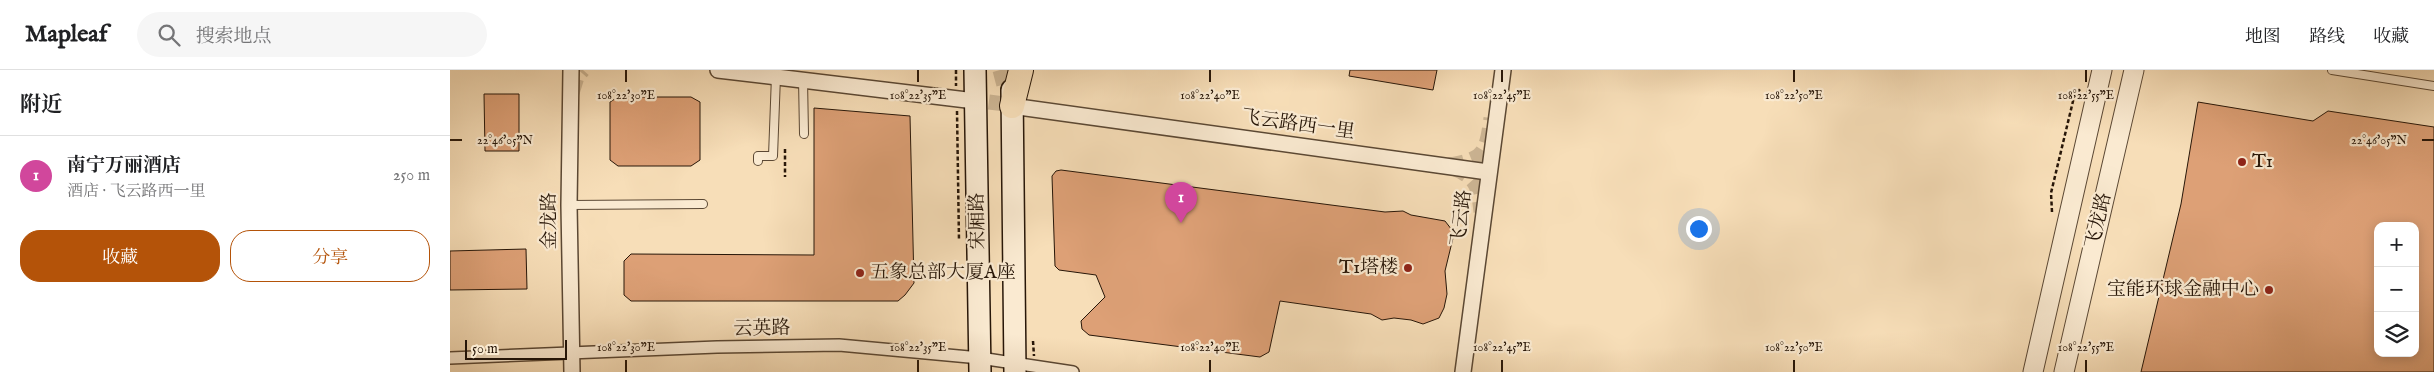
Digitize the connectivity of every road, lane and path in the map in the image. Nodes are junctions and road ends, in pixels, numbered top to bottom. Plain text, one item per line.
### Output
1 (571, 70) edge
2 (718, 70) edge
3 (956, 70) edge
4 (975, 70) edge
5 (1012, 70) edge
6 (1021, 70) edge
7 (1503, 70) edge
8 (2102, 70) edge
9 (2134, 70) edge
10 (2332, 70) edge
11 (778, 76) junction
12 (804, 79) junction
13 (2434, 86) edge
14 (966, 100) junction
15 (1012, 106) junction
16 (804, 134) dead end
17 (783, 156) joint
18 (758, 161) dead end
19 (1488, 172) junction
20 (785, 177) dead end
21 (703, 204) dead end
22 (569, 205) junction
23 (959, 247) dead end
24 (571, 354) junction
25 (450, 358) edge
26 (980, 365) edge
27 (1015, 367) edge
28 (572, 372) edge
29 (1073, 372) edge
30 (1462, 372) edge
31 (2033, 372) edge
32 (2064, 372) edge

1 - 22 street, 金龙路
2 - 11 street
3 - 14 path
4 - 14 main road, 宋厢路
5 - 15 main road, 宋厢路
6 - 15 main road
7 - 19 street, 飞云路
8 - 31 street, 飞龙路
9 - 32 street, 飞龙路
10 - 13 lane
11 - 12 street
11 - 17 lane
11 - 18 lane
12 - 14 street
12 - 16 lane
14 - 23 path
14 - 26 main road, 宋厢路
15 - 19 street, 飞云路西一里
15 - 27 main road, 宋厢路
17 - 20 path
19 - 30 street, 飞云路
21 - 22 lane
22 - 24 street, 金龙路
24 - 25 street, 云英路
24 - 26 street, 云英路
24 - 28 street, 金龙路
26 - 27 street, 云英路
27 - 29 street, 云英路

